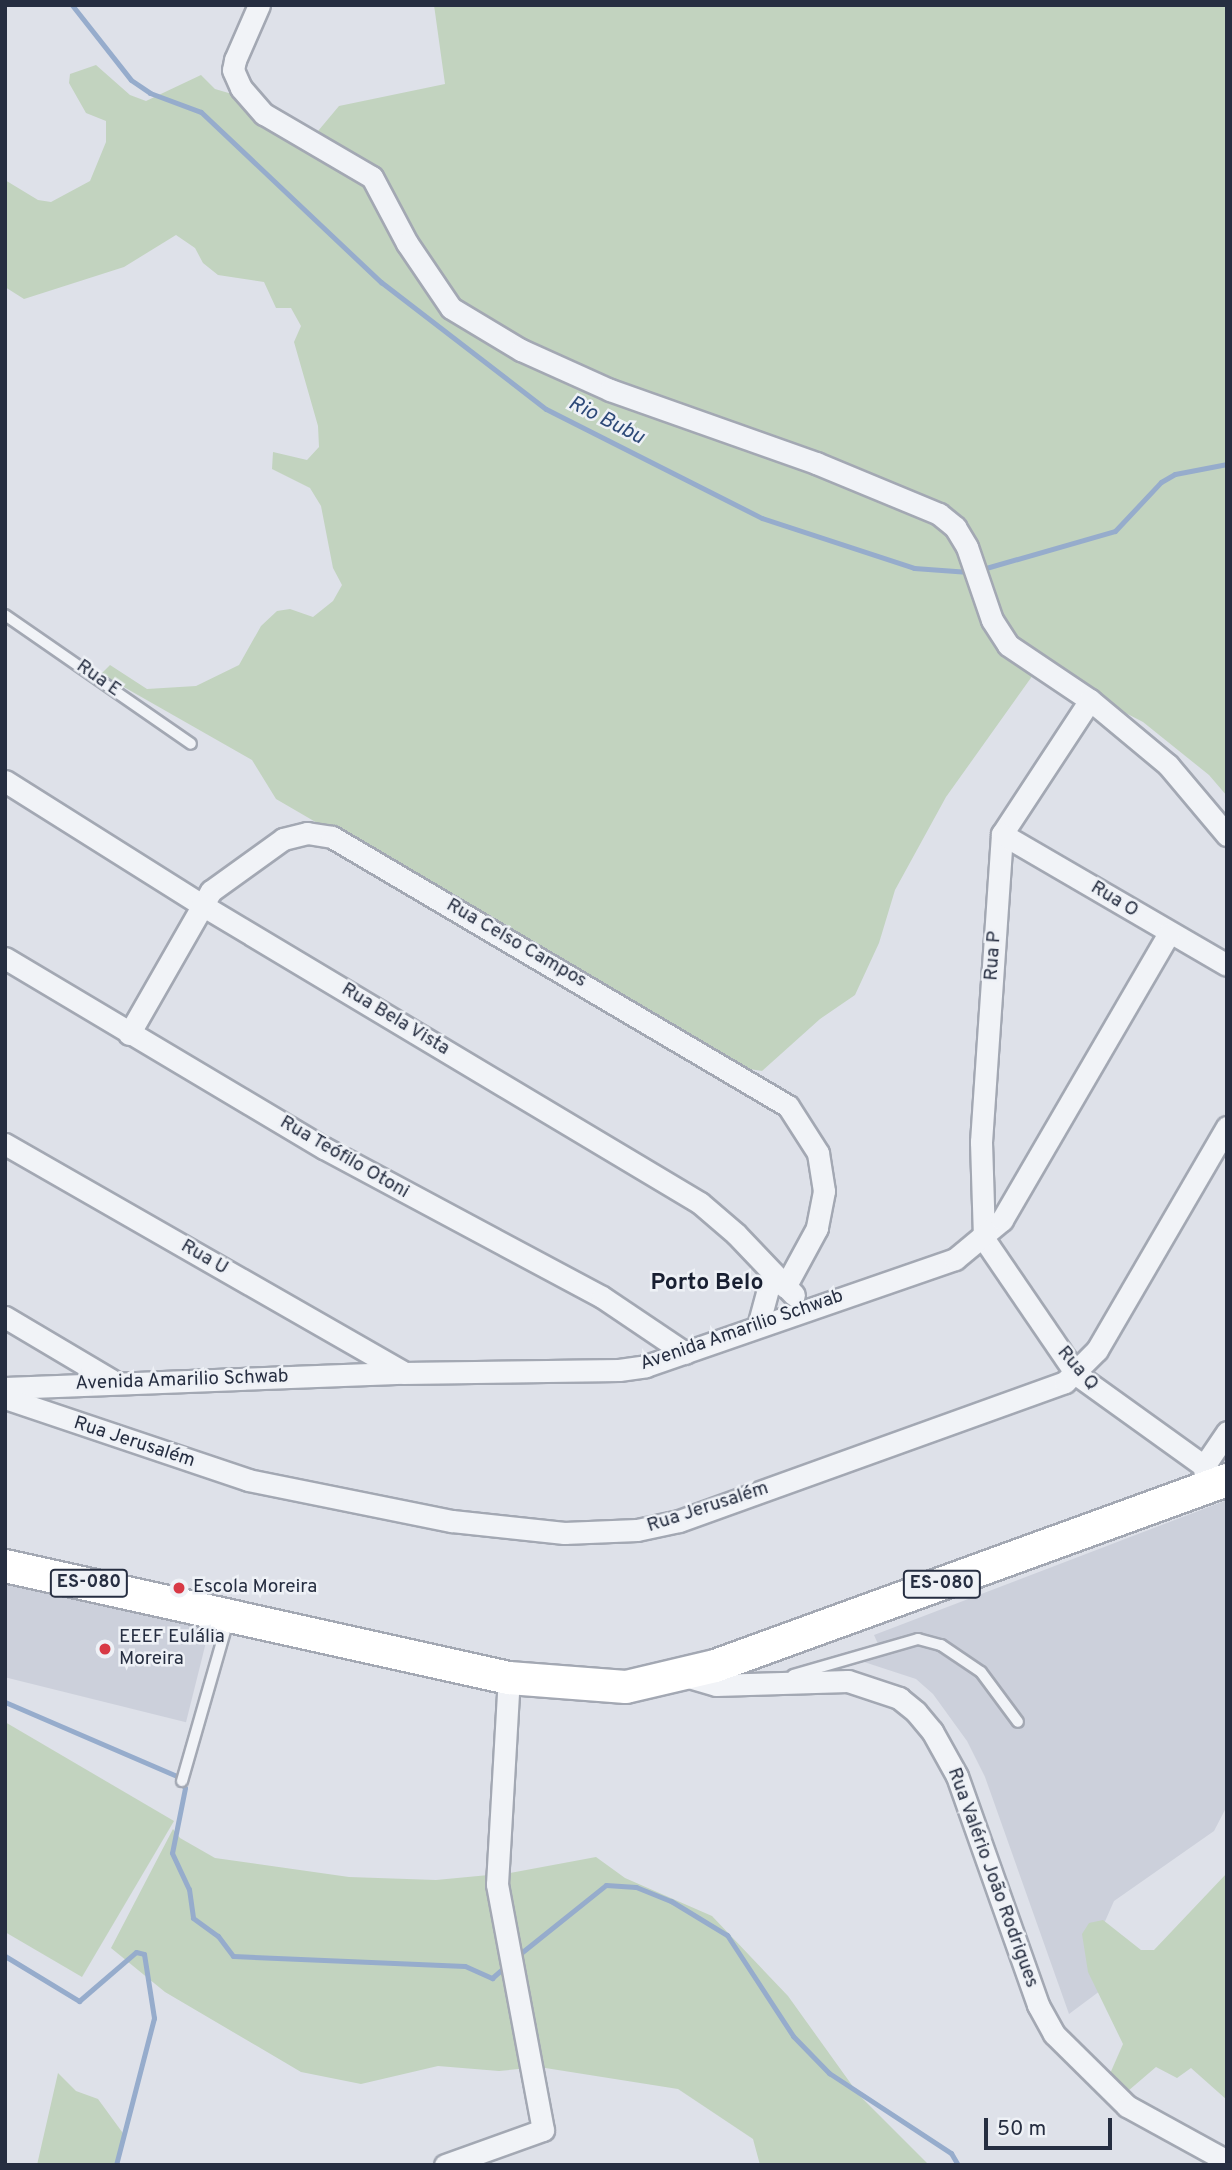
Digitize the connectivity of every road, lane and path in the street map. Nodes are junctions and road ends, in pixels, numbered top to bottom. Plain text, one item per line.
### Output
1 (259, 5) edge
2 (5, 615) edge
3 (1090, 700) junction
4 (191, 744) dead end
5 (5, 781) edge
6 (1002, 834) junction
7 (1227, 835) edge
8 (202, 905) junction
9 (1170, 933) junction
10 (5, 958) edge
11 (1227, 965) edge
12 (129, 1034) junction
13 (1227, 1127) edge
14 (5, 1144) edge
15 (984, 1238) junction
16 (778, 1281) junction
17 (808, 1309) junction
18 (5, 1317) edge
19 (758, 1326) junction
20 (685, 1353) junction
21 (403, 1373) junction
22 (1076, 1374) junction
23 (113, 1381) junction
24 (5, 1388) edge
25 (5, 1398) edge
26 (1227, 1432) edge
27 (1212, 1478) edge
28 (5, 1566) edge
29 (230, 1614) junction
30 (683, 1675) junction
31 (509, 1678) junction
32 (773, 1682) junction
33 (1018, 1722) dead end
34 (182, 1781) dead end
35 (1227, 2161) edge
36 (445, 2165) edge

1 - 3 street
2 - 4 lane, Rua E
3 - 6 street, Rua P
3 - 7 street
5 - 8 street, Rua Bela Vista
6 - 9 street, Rua O
6 - 15 street, Rua P
8 - 12 street, Rua Celso Campos
8 - 16 street, Rua Bela Vista
8 - 16 street, Rua Celso Campos
9 - 11 street, Rua O
9 - 15 street, Avenida Amarilio Schwab
10 - 12 street, Rua Teófilo Otoni
12 - 20 street, Rua Teófilo Otoni
13 - 22 street, Rua Jerusalém
14 - 21 street, Rua U
15 - 17 street, Avenida Amarilio Schwab
15 - 22 street, Rua Q
16 - 17 street, Rua Bela Vista
16 - 19 street
17 - 19 street, Avenida Amarilio Schwab
18 - 23 street
19 - 20 street, Avenida Amarilio Schwab
20 - 21 street, Avenida Amarilio Schwab
21 - 23 street, Avenida Amarilio Schwab
22 - 25 street, Rua Jerusalém
22 - 27 street, Rua Q
23 - 24 street, Avenida Amarilio Schwab
26 - 27 street
27 - 30 main road, ES-080
28 - 29 main road, ES-080
29 - 31 main road, ES-080
29 - 34 lane
30 - 31 main road, ES-080
30 - 32 street, Rua Valério João Rodrigues
31 - 36 street
32 - 33 lane
32 - 35 street, Rua Valério João Rodrigues

